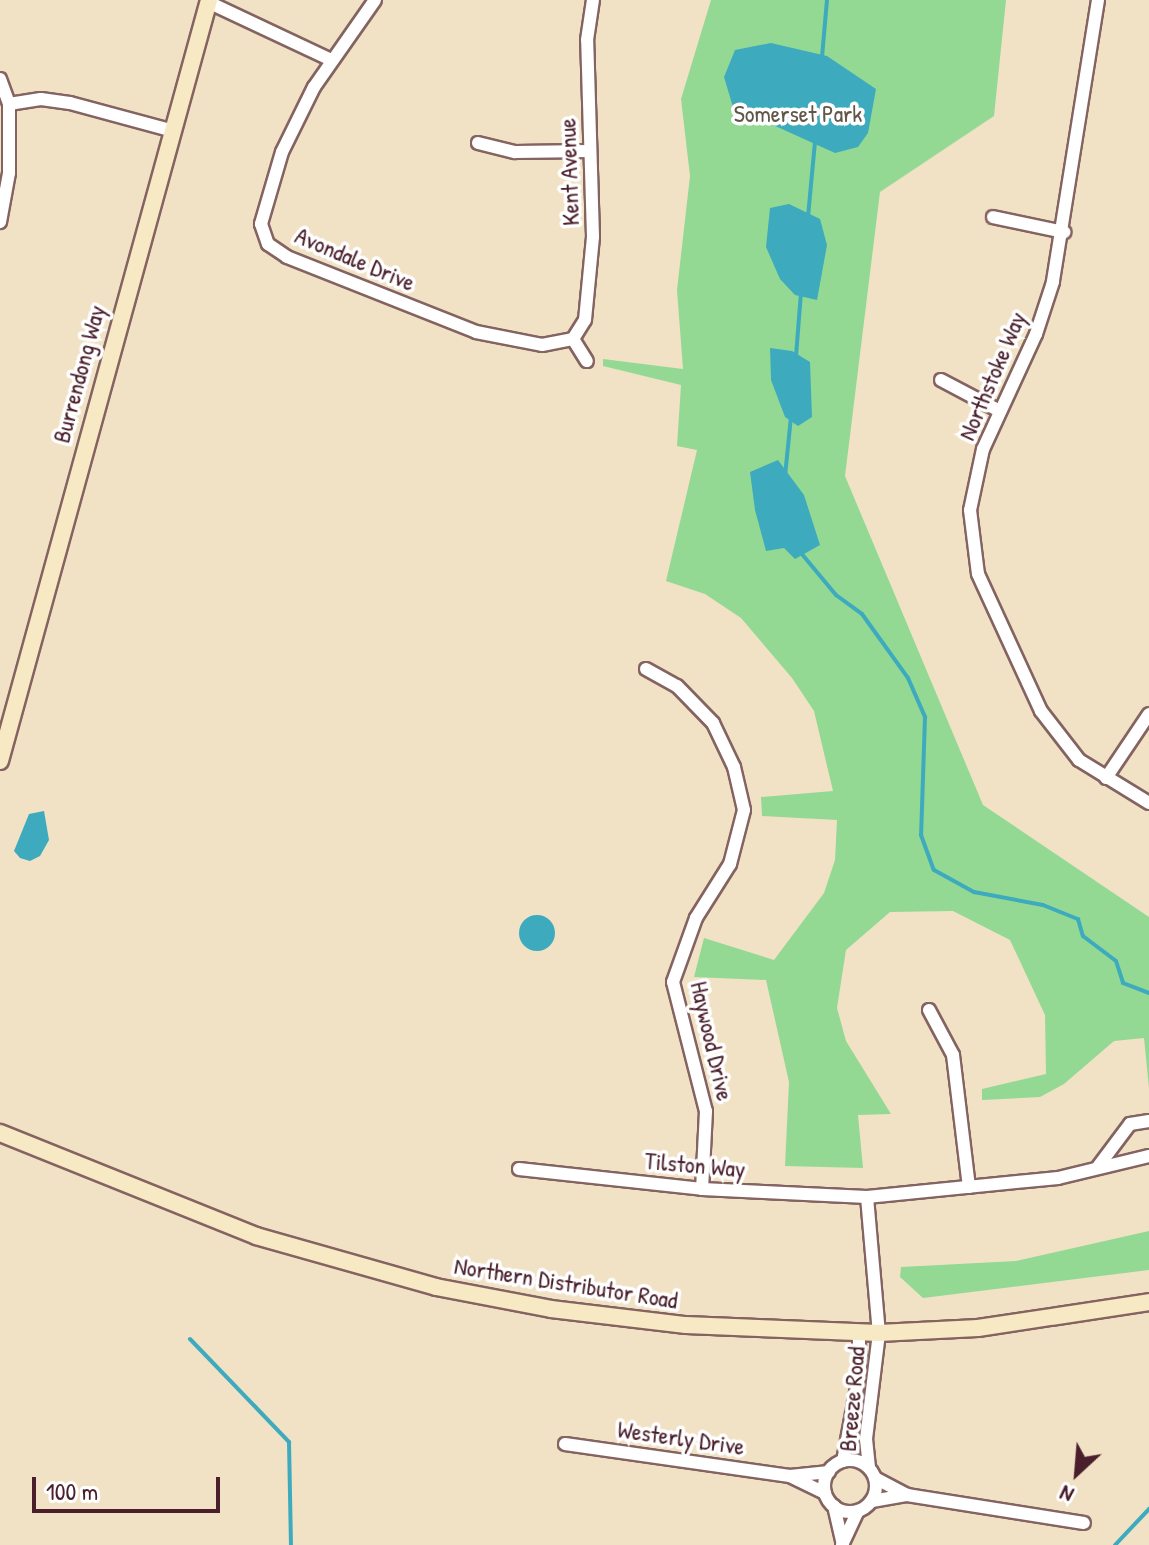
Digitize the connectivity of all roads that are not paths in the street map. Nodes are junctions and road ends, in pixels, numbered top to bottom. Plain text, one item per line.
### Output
1 (375, 0) edge
2 (593, 0) edge
3 (1098, 0) edge
4 (208, 1) edge
5 (331, 60) junction
6 (0, 79) edge
7 (9, 104) junction
8 (170, 130) junction
9 (478, 143) dead end
10 (589, 151) junction
11 (993, 217) dead end
12 (0, 222) edge
13 (1064, 232) junction
14 (573, 339) junction
15 (587, 361) dead end
16 (941, 380) dead end
17 (998, 410) junction
18 (646, 669) dead end
19 (1149, 714) edge
20 (0, 761) edge
21 (1106, 778) junction
22 (1149, 803) edge
23 (929, 1010) dead end
24 (1149, 1121) edge
25 (0, 1133) edge
26 (1149, 1156) edge
27 (1097, 1168) junction
28 (519, 1169) dead end
29 (969, 1187) junction
30 (702, 1189) junction
31 (867, 1197) junction
32 (1149, 1302) edge
33 (859, 1333) junction
34 (879, 1333) junction
35 (565, 1444) dead end
36 (843, 1461) junction
37 (829, 1472) junction
38 (872, 1473) junction
39 (790, 1476) junction
40 (825, 1493) junction
41 (907, 1495) junction
42 (872, 1501) junction
43 (834, 1506) junction
44 (858, 1511) junction
45 (1084, 1523) dead end
46 (842, 1545) edge

1 - 5 street, Avondale Drive
2 - 10 street, Kent Avenue
3 - 13 street, Northstoke Way
4 - 5 street
4 - 8 main road, Burrendong Way
5 - 14 street, Avondale Drive
6 - 7 street
7 - 8 street
7 - 12 street
8 - 20 main road, Burrendong Way
9 - 10 street
10 - 14 street, Kent Avenue
11 - 13 street
13 - 17 street, Northstoke Way
14 - 15 street
16 - 17 street
17 - 21 street, Northstoke Way
18 - 30 street, Haywood Drive
19 - 21 street
21 - 22 street, Northstoke Way
23 - 29 street
24 - 27 street
25 - 33 main road, Northern Distributor Road
26 - 27 street, Tilston Way
27 - 29 street, Tilston Way
28 - 30 street, Tilston Way
29 - 31 street, Tilston Way
30 - 31 street, Tilston Way
31 - 34 street
32 - 34 main road, Northern Distributor Road
33 - 34 main road, Northern Distributor Road
33 - 36 street, Breeze Road
34 - 38 street, Breeze Road
35 - 39 street, Westerly Drive
36 - 37 street
36 - 38 street
37 - 39 street, Westerly Drive
37 - 40 street
38 - 41 street
38 - 42 street
39 - 40 street, Westerly Drive
40 - 43 street
41 - 42 street
41 - 45 street
42 - 44 street
43 - 44 street
43 - 46 street
44 - 46 street

